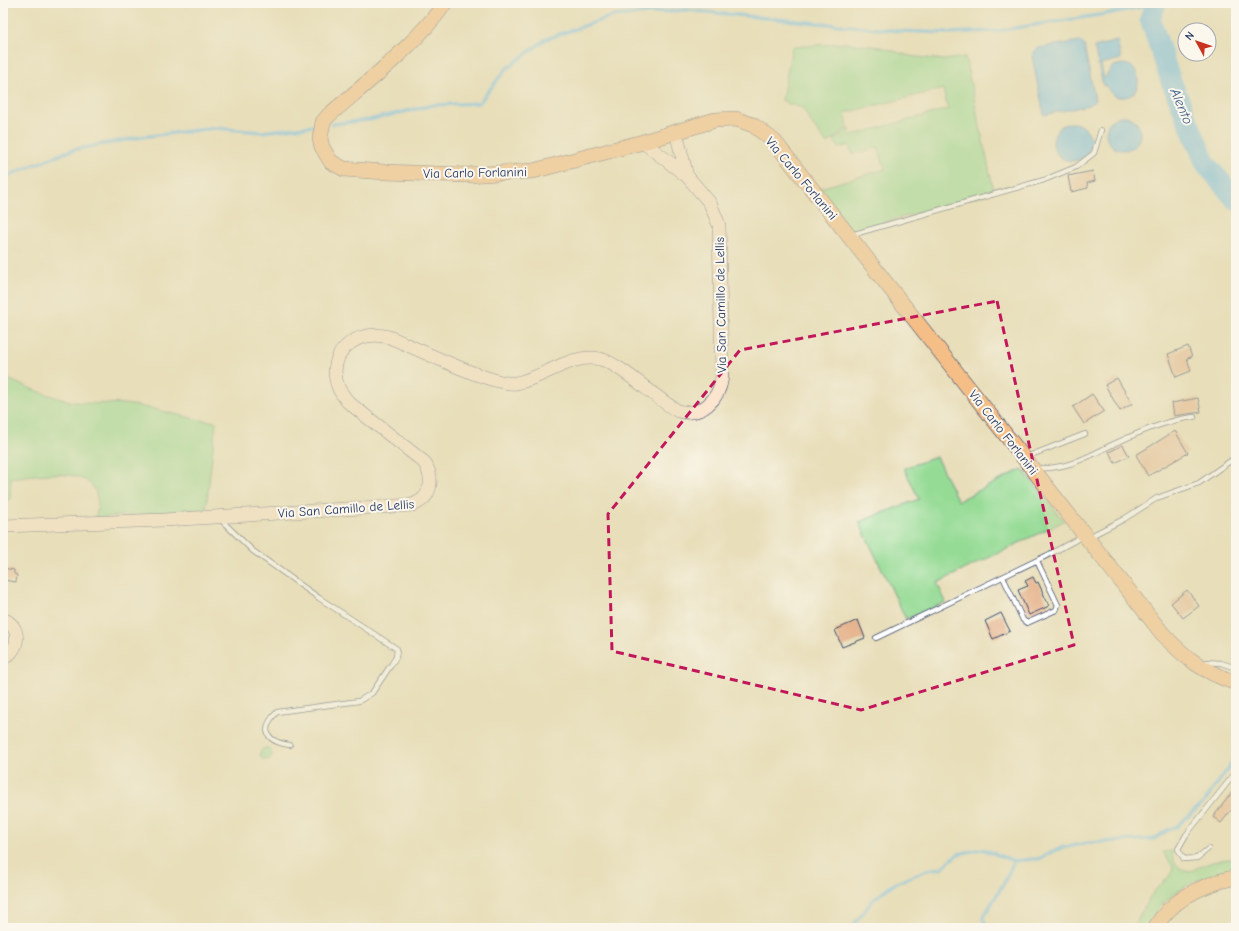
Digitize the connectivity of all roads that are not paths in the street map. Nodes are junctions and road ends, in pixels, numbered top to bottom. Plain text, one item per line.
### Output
1 (444, 3) edge
2 (1101, 130) dead end
3 (676, 132) junction
4 (643, 142) junction
5 (687, 176) junction
6 (849, 235) junction
7 (1194, 417) dead end
8 (1085, 434) dead end
9 (1236, 457) edge
10 (1028, 463) junction
11 (217, 517) junction
12 (3, 526) edge
13 (1086, 536) junction
14 (1037, 561) junction
15 (1003, 577) junction
16 (3, 619) edge
17 (876, 638) dead end
18 (3, 658) edge
19 (1193, 662) junction
20 (1236, 668) edge
21 (1236, 683) edge
22 (290, 745) dead end
23 (1236, 772) edge
24 (1208, 850) dead end
25 (1236, 877) edge
26 (1155, 928) edge

1 - 4 main road, Via Carlo Forlanini
2 - 6 lane
3 - 4 main road, Via Carlo Forlanini
3 - 5 main road, Via San Camillo de Lellis
3 - 6 main road, Via Carlo Forlanini
4 - 5 main road, Via San Camillo de Lellis
5 - 11 main road, Via San Camillo de Lellis
6 - 10 main road, Via Carlo Forlanini
7 - 10 lane
8 - 10 lane
9 - 13 lane
10 - 13 main road, Via Carlo Forlanini
11 - 12 main road, Via San Camillo de Lellis
11 - 22 lane
13 - 14 lane
13 - 19 main road, Via Carlo Forlanini
14 - 15 lane
14 - 15 lane
15 - 17 lane
16 - 18 main road
19 - 20 lane
19 - 21 main road, Via Carlo Forlanini
23 - 24 lane
25 - 26 main road

